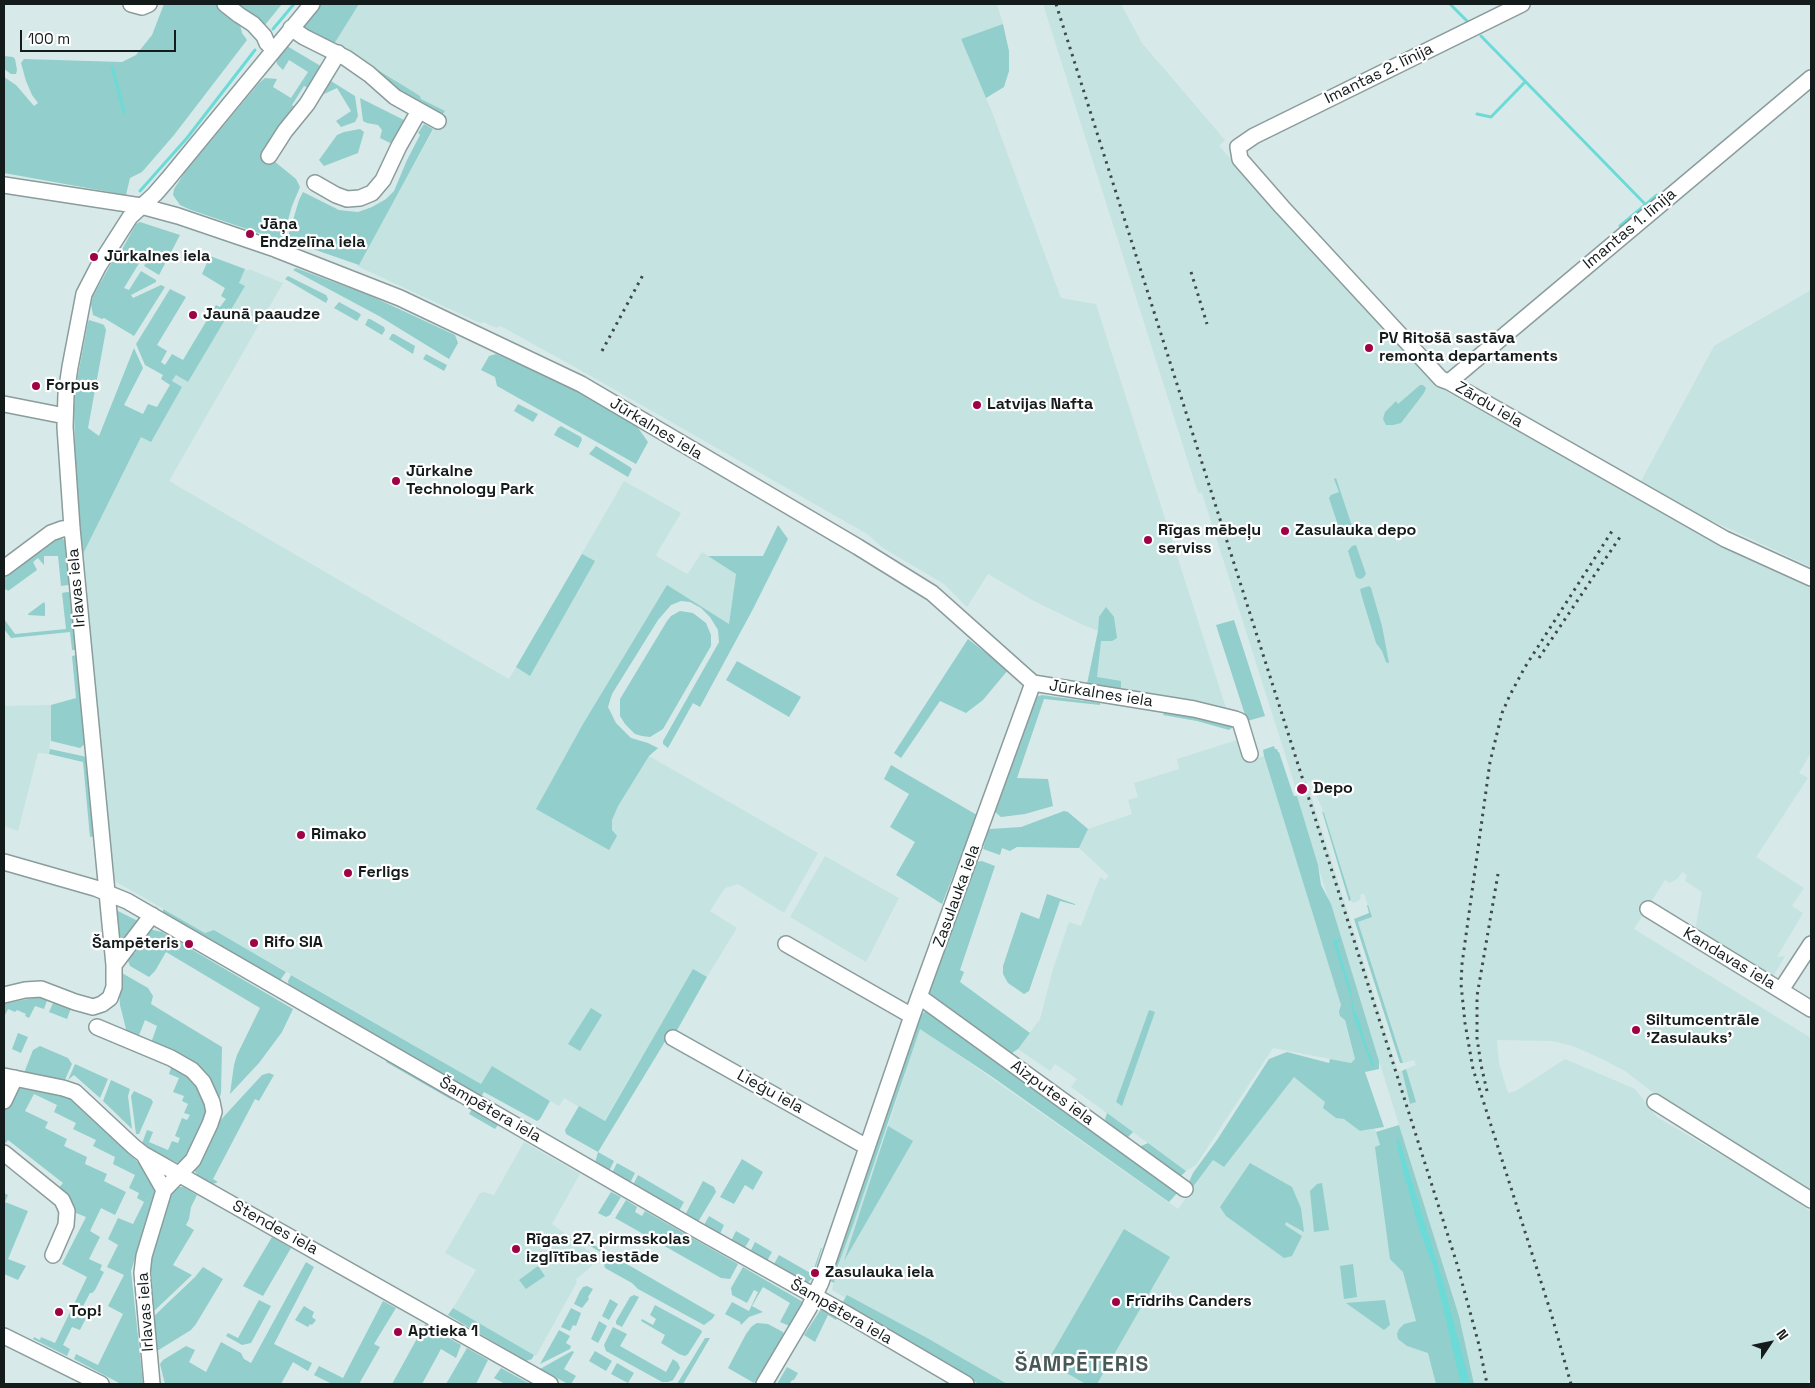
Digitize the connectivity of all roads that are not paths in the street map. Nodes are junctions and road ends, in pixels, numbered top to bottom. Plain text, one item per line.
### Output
1 (131, 4) edge
2 (150, 4) edge
3 (225, 4) edge
4 (312, 4) edge
5 (1522, 4) edge
6 (292, 28) junction
7 (271, 46) junction
8 (338, 53) junction
9 (1811, 78) edge
10 (419, 111) junction
11 (438, 121) dead end
12 (1238, 147) joint
13 (269, 156) dead end
14 (315, 184) dead end
15 (4, 185) edge
16 (141, 206) junction
17 (1449, 382) junction
18 (4, 404) edge
19 (65, 416) junction
20 (72, 528) junction
21 (4, 568) edge
22 (1811, 578) edge
23 (1033, 683) junction
24 (1250, 754) dead end
25 (4, 862) edge
26 (106, 892) junction
27 (1648, 909) dead end
28 (152, 916) junction
29 (786, 944) dead end
30 (1811, 944) edge
31 (114, 965) junction
32 (1781, 990) junction
33 (4, 995) edge
34 (920, 997) junction
35 (1811, 1009) edge
36 (912, 1016) junction
37 (97, 1027) dead end
38 (673, 1038) dead end
39 (9, 1077) edge
40 (4, 1101) edge
41 (1655, 1102) dead end
42 (867, 1147) junction
43 (4, 1153) edge
44 (143, 1154) junction
45 (180, 1174) junction
46 (1185, 1189) dead end
47 (164, 1190) junction
48 (1811, 1200) edge
49 (53, 1255) dead end
50 (815, 1296) junction
51 (4, 1336) edge
52 (101, 1384) edge
53 (152, 1384) edge
54 (550, 1384) edge
55 (764, 1384) edge
56 (966, 1384) edge

1 - 2 street
3 - 7 street
4 - 6 street
5 - 12 street, Imantas 2. līnija
6 - 7 street
6 - 8 street
7 - 16 street
8 - 10 street
8 - 13 street
9 - 17 street, Imantas 1. līnija
10 - 11 street
10 - 14 street
12 - 17 street, Zārdu iela
15 - 16 street, Jūrkalnes iela
16 - 19 street, Irlavas iela
16 - 23 street, Jūrkalnes iela
17 - 22 street, Zārdu iela
18 - 19 street
19 - 20 street, Irlavas iela
20 - 21 street
20 - 26 street, Irlavas iela
23 - 24 street, Jūrkalnes iela
23 - 34 street, Zasulauka iela
25 - 26 street, Šampētera iela
26 - 28 street, Šampētera iela
26 - 31 street, Irlavas iela
27 - 32 street, Kandavas iela
28 - 31 street
28 - 50 street, Šampētera iela
29 - 36 street
30 - 32 street
31 - 33 street, Irlavas iela
32 - 35 street, Kandavas iela
34 - 36 street, Zasulauka iela
34 - 46 street, Aizputes iela
36 - 42 street, Zasulauka iela
37 - 45 street, Irlavas iela
38 - 42 street, Lieģu iela
39 - 40 street
39 - 44 street, Stendes iela
41 - 48 street
42 - 50 street, Zasulauka iela
43 - 49 street
44 - 45 street, Stendes iela
44 - 47 street
45 - 47 street, Irlavas iela
45 - 54 street, Stendes iela
47 - 53 street, Irlavas iela
50 - 55 street, Zasulauka iela
50 - 56 street, Šampētera iela
51 - 52 street

